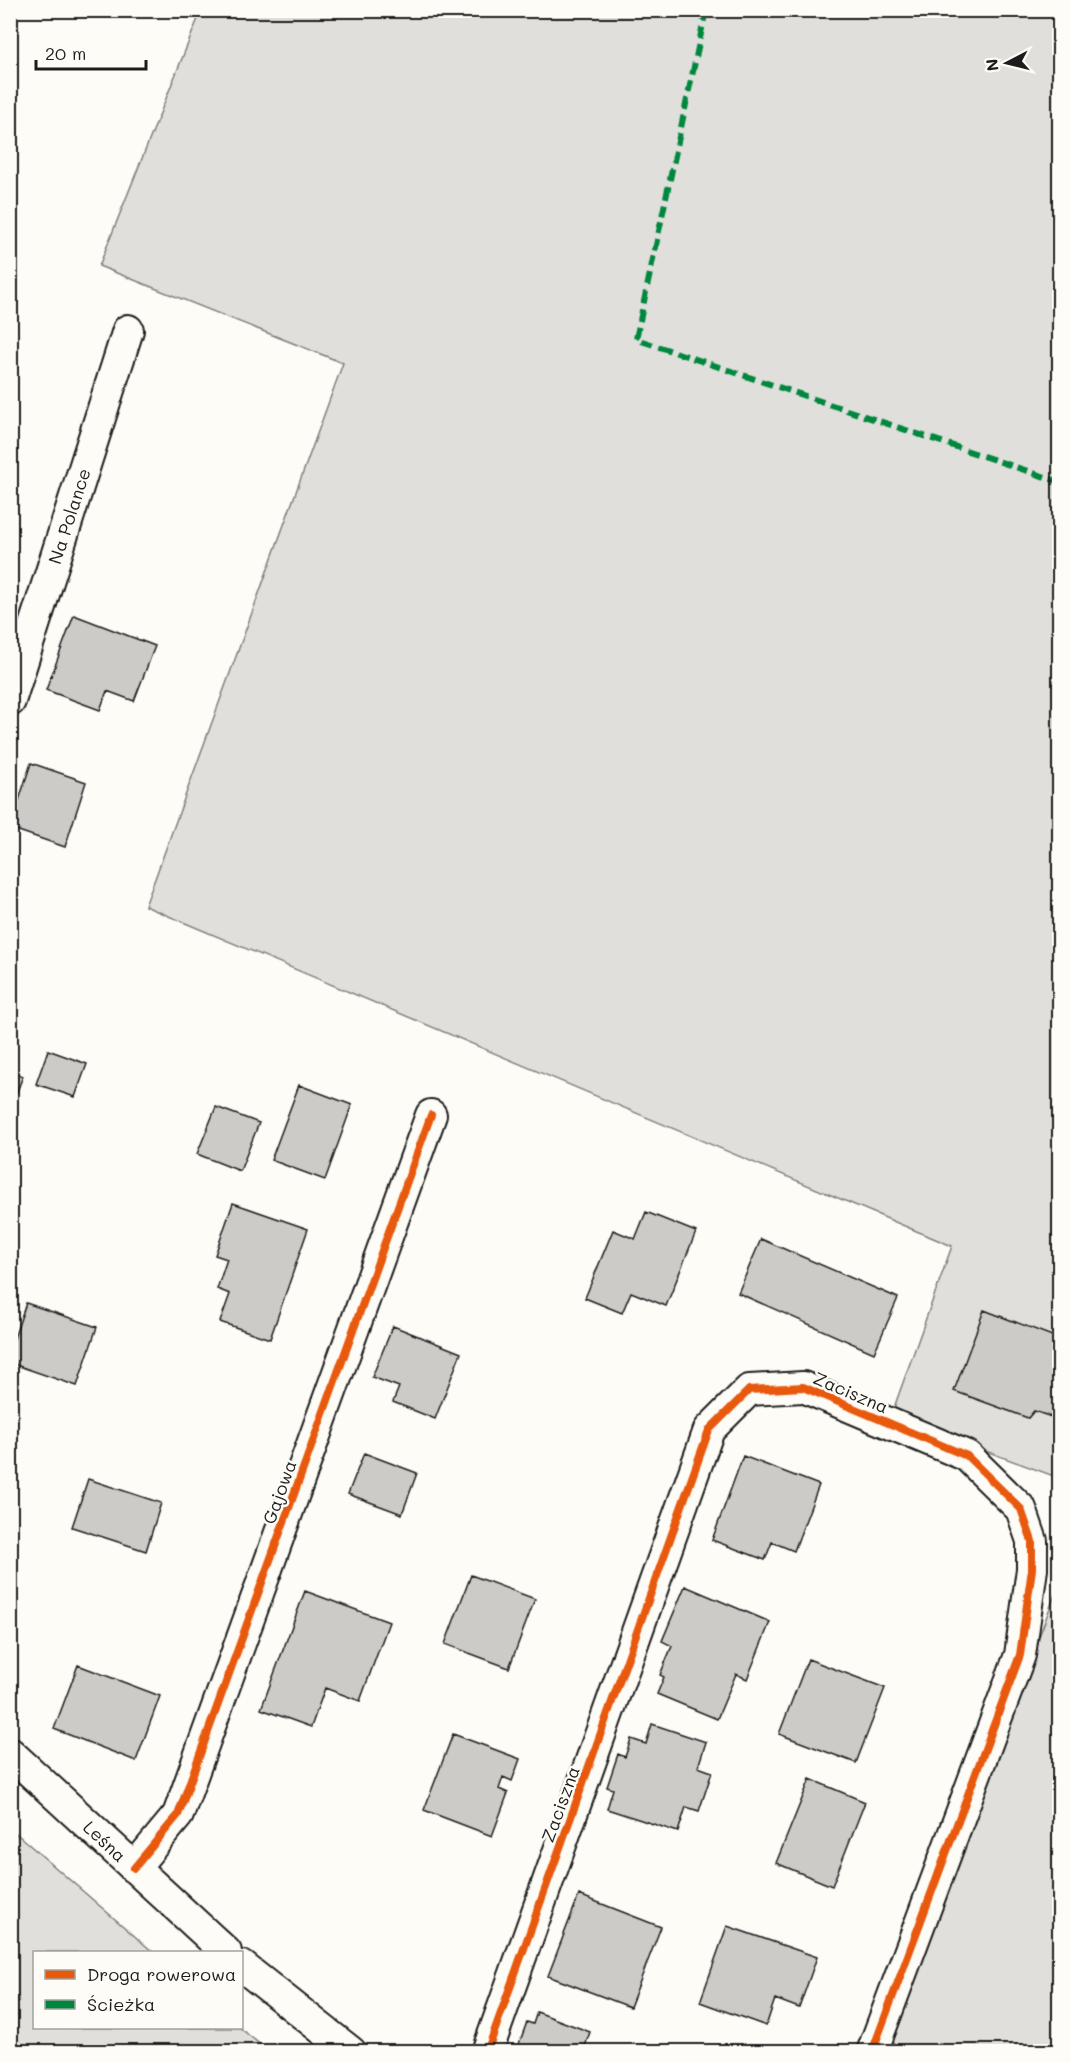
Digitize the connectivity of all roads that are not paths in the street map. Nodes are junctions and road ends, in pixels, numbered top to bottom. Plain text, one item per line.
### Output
1 (128, 330) dead end
2 (10, 701) edge
3 (431, 1115) dead end
4 (10, 1753) edge
5 (134, 1868) junction
6 (224, 1951) edge
7 (243, 1967) edge
8 (351, 2052) edge
9 (487, 2052) edge
10 (872, 2052) edge

1 - 2 street, Na Polance
3 - 5 street, Gajowa
4 - 5 street, Leśna
5 - 6 street, Leśna
7 - 8 street
9 - 10 street, Zaciszna

